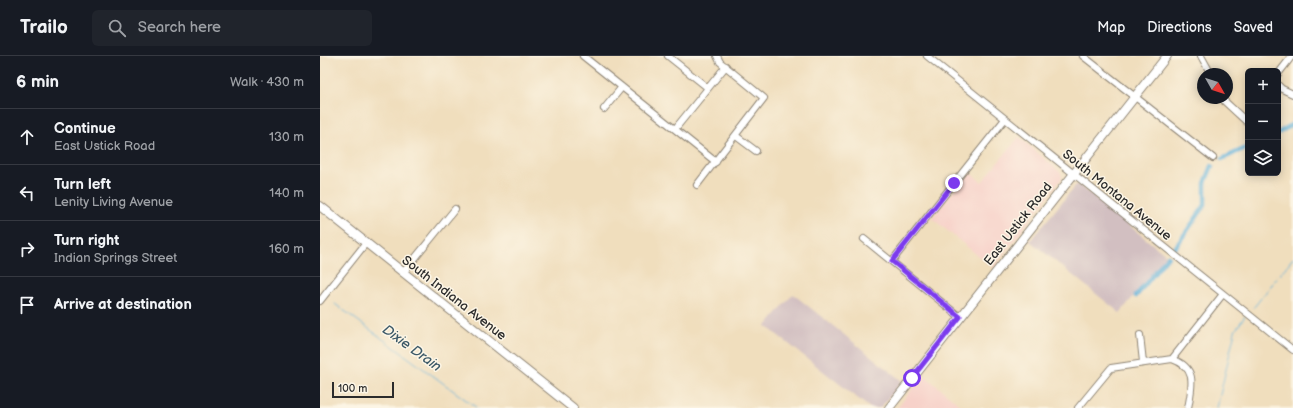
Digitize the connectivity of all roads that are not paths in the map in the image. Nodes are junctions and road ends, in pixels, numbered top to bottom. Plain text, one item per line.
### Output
1 (583, 56) edge
2 (668, 56) edge
3 (717, 56) edge
4 (926, 56) edge
5 (1083, 56) edge
6 (1167, 56) edge
7 (1201, 56) edge
8 (1292, 56) edge
9 (726, 66) junction
10 (1208, 68) edge
11 (1281, 70) edge
12 (622, 87) junction
13 (708, 88) junction
14 (1281, 88) edge
15 (1293, 94) edge
16 (1135, 97) junction
17 (1227, 104) edge
18 (604, 110) dead end
19 (1005, 119) junction
20 (1245, 120) edge
21 (675, 129) junction
22 (736, 136) junction
23 (756, 151) dead end
24 (1213, 158) dead end
25 (716, 162) junction
26 (1073, 174) junction
27 (697, 185) dead end
28 (320, 206) edge
29 (455, 209) dead end
30 (864, 239) dead end
31 (366, 243) junction
32 (892, 261) junction
33 (403, 273) junction
34 (1223, 294) junction
35 (320, 301) edge
36 (960, 317) junction
37 (1140, 335) dead end
38 (1293, 350) edge
39 (1172, 359) junction
40 (1143, 362) junction
41 (573, 408) edge
42 (889, 408) edge
43 (1078, 408) edge
44 (1188, 408) edge

1 - 12 street
2 - 13 street
3 - 9 street
4 - 19 street, South Montana Avenue
5 - 16 street
6 - 16 main road, East Ustick Road
7 - 10 street
8 - 11 street
9 - 13 street
9 - 22 street
12 - 18 street
12 - 21 street
13 - 21 street
14 - 15 street
16 - 24 street
16 - 26 main road, East Ustick Road
17 - 20 street
19 - 26 street, South Montana Avenue
19 - 32 street
21 - 25 street
22 - 23 street
22 - 25 street
25 - 27 street
26 - 34 street, South Montana Avenue
26 - 36 main road, East Ustick Road
28 - 31 main road, South Indiana Avenue
29 - 33 street
30 - 32 street
31 - 33 main road, South Indiana Avenue
31 - 35 street
32 - 36 street
33 - 41 main road, South Indiana Avenue
34 - 38 street, South Montana Avenue
34 - 39 street
36 - 42 main road, East Ustick Road
37 - 40 street
39 - 40 street
39 - 44 street
40 - 43 street

